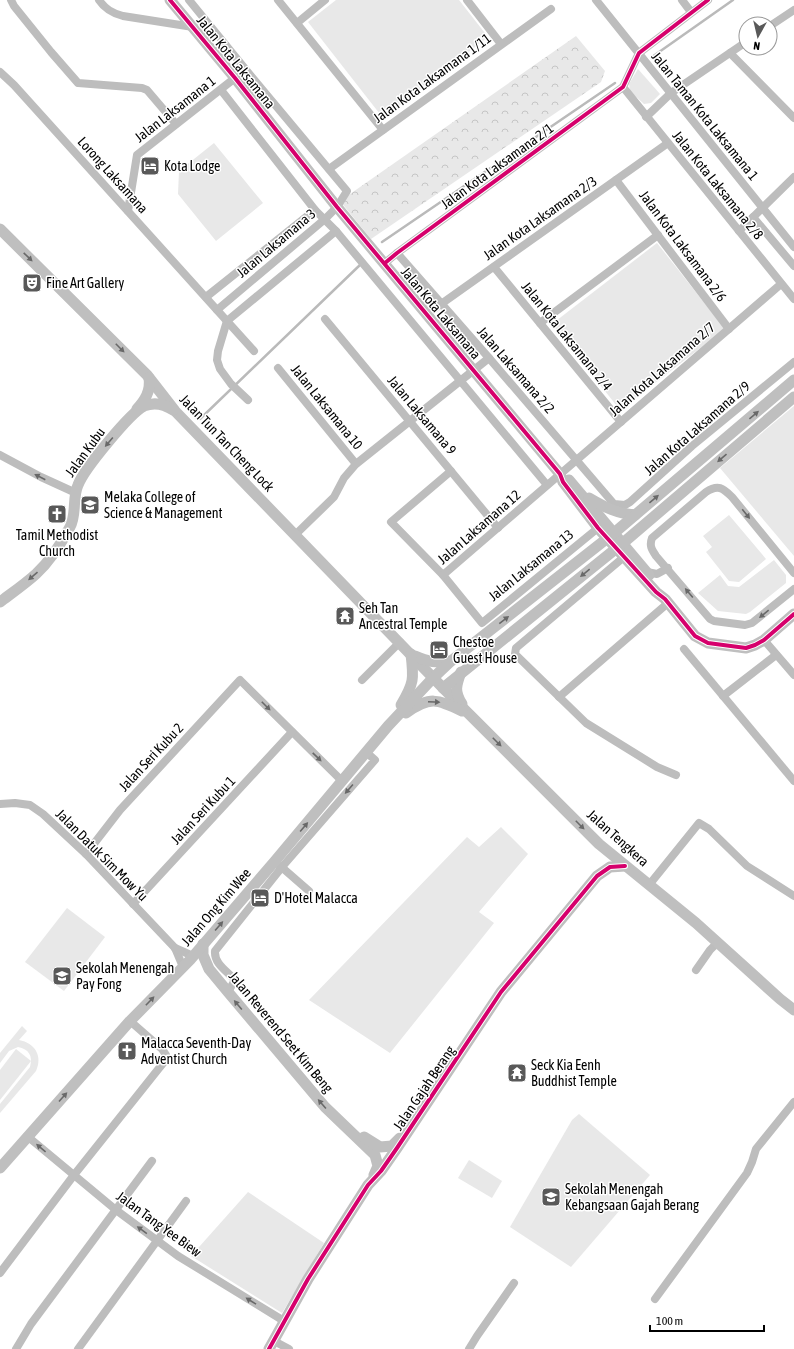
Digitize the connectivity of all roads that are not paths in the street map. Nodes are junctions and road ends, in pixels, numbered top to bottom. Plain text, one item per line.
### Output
1 (11, 0) edge
2 (99, 0) edge
3 (170, 0) edge
4 (190, 0) edge
5 (278, 0) edge
6 (325, 0) edge
7 (467, 0) edge
8 (596, 0) edge
9 (682, 0) edge
10 (708, 0) edge
11 (550, 9) dead end
12 (691, 12) junction
13 (793, 12) edge
14 (778, 21) edge
15 (297, 23) junction
16 (193, 26) junction
17 (501, 44) junction
18 (738, 48) edge
19 (639, 53) junction
20 (730, 53) junction
21 (0, 72) edge
22 (235, 78) junction
23 (623, 88) junction
24 (221, 90) junction
25 (671, 93) junction
26 (646, 117) junction
27 (794, 118) edge
28 (176, 124) junction
29 (383, 130) junction
30 (668, 143) junction
31 (329, 169) junction
32 (794, 177) edge
33 (616, 180) junction
34 (337, 207) junction
35 (762, 207) junction
36 (315, 210) junction
37 (128, 211) junction
38 (753, 217) junction
39 (325, 219) junction
40 (0, 229) edge
41 (336, 231) junction
42 (739, 231) junction
43 (658, 235) junction
44 (794, 247) edge
45 (397, 253) junction
46 (384, 263) junction
47 (794, 266) edge
48 (494, 267) junction
49 (781, 284) junction
50 (206, 297) junction
51 (794, 299) edge
52 (441, 304) junction
53 (217, 310) junction
54 (427, 314) junction
55 (325, 319) dead end
56 (227, 321) junction
57 (540, 323) junction
58 (729, 329) junction
59 (254, 351) dead end
60 (489, 358) junction
61 (794, 362) edge
62 (278, 368) dead end
63 (474, 369) junction
64 (149, 378) junction
65 (460, 380) junction
66 (794, 380) edge
67 (794, 396) edge
68 (248, 400) dead end
69 (175, 411) junction
70 (134, 412) junction
71 (410, 421) junction
72 (621, 422) junction
73 (1, 456) edge
74 (576, 460) junction
75 (356, 464) junction
76 (451, 471) junction
77 (560, 474) junction
78 (547, 485) junction
79 (580, 492) junction
80 (76, 493) junction
81 (614, 504) joint
82 (635, 515) junction
83 (498, 528) junction
84 (598, 528) junction
85 (296, 535) junction
86 (611, 536) junction
87 (620, 546) junction
88 (624, 557) junction
89 (668, 568) junction
90 (647, 572) junction
91 (794, 573) edge
92 (443, 575) junction
93 (794, 589) edge
94 (666, 601) junction
95 (0, 602) edge
96 (794, 614) edge
97 (482, 623) joint
98 (764, 640) junction
99 (400, 642) junction
100 (684, 650) dead end
101 (410, 653) junction
102 (776, 655) junction
103 (451, 661) junction
104 (461, 672) junction
105 (794, 675) edge
106 (433, 678) junction
107 (362, 680) dead end
108 (443, 688) junction
109 (723, 696) junction
110 (559, 697) junction
111 (469, 715) junction
112 (388, 726) junction
113 (292, 732) junction
114 (366, 752) junction
115 (676, 775) dead end
116 (342, 781) junction
117 (794, 781) edge
118 (0, 804) edge
119 (599, 844) junction
120 (86, 854) junction
121 (279, 864) junction
122 (625, 866) junction
123 (597, 876) junction
124 (649, 885) junction
125 (309, 891) dead end
126 (794, 896) edge
127 (133, 904) junction
128 (718, 942) junction
129 (204, 944) junction
130 (174, 948) junction
131 (193, 956) junction
132 (183, 967) junction
133 (696, 970) dead end
134 (228, 992) junction
135 (794, 1010) edge
136 (130, 1021) junction
137 (794, 1102) edge
138 (412, 1124) junction
139 (350, 1131) junction
140 (27, 1136) junction
141 (152, 1161) dead end
142 (0, 1168) edge
143 (74, 1176) junction
144 (368, 1186) junction
145 (186, 1201) dead end
146 (116, 1210) junction
147 (156, 1240) junction
148 (0, 1273) edge
149 (514, 1283) dead end
150 (655, 1299) dead end
151 (284, 1322) junction
152 (271, 1345) edge
153 (16, 1349) edge
154 (78, 1349) edge
155 (289, 1349) edge
156 (469, 1349) edge

1 - 28 street
2 - 16 street
3 - 16 main road, Jalan Kota Laksamana
4 - 31 street
5 - 15 street
6 - 15 street
7 - 17 street
8 - 19 street, Jalan Taman Kota Laksamana 1
9 - 12 street
10 - 12 street
11 - 17 street, Jalan Kota Laksamana 1/11
12 - 19 street
13 - 14 street
15 - 29 street
16 - 22 main road, Jalan Kota Laksamana
17 - 29 street, Jalan Kota Laksamana 1/11
18 - 20 street
19 - 23 street
19 - 25 street, Jalan Taman Kota Laksamana 1
20 - 25 street
20 - 27 street
21 - 37 street, Lorong Laksamana
22 - 24 street, Jalan Laksamana 1
22 - 34 main road, Jalan Kota Laksamana
23 - 26 street, Jalan Kota Laksamana 2/8
23 - 45 street, Jalan Kota Laksamana 2/1
24 - 28 street, Jalan Laksamana 1
24 - 36 street
25 - 26 street
25 - 35 street, Jalan Taman Kota Laksamana 1
26 - 30 street, Jalan Kota Laksamana 2/8
28 - 37 street, Jalan Laksamana 1
29 - 31 street, Jalan Kota Laksamana 1/11
30 - 33 street, Jalan Kota Laksamana 2/3
30 - 42 street, Jalan Kota Laksamana 2/8
31 - 34 street, Jalan Laksamana 3
32 - 35 street
33 - 43 street, Jalan Kota Laksamana 2/6
33 - 48 street, Jalan Kota Laksamana 2/3
34 - 39 street, Jalan Laksamana 3
34 - 46 main road, Jalan Kota Laksamana
35 - 38 street
35 - 44 street, Jalan Taman Kota Laksamana 1
36 - 39 street
36 - 50 street
37 - 50 street, Lorong Laksamana
38 - 42 street
38 - 47 street
39 - 41 street
39 - 53 street, Jalan Laksamana 3
40 -> 64 main road, Jalan Tun Tan Cheng Lock
41 - 56 street
41 - 65 street
42 - 49 street, Jalan Kota Laksamana 2/8
43 - 57 street
43 - 58 street, Jalan Kota Laksamana 2/6
45 - 46 street, Jalan Kota Laksamana 2/1
45 - 52 street, Jalan Laksamana 2/2
46 - 54 main road, Jalan Kota Laksamana
48 - 52 street, Jalan Kota Laksamana 2/3
48 - 57 street, Jalan Kota Laksamana 2/4
49 - 51 street, Jalan Kota Laksamana 2/8
49 - 58 street, Jalan Kota Laksamana 2/7
50 - 53 street, Lorong Laksamana
52 - 54 street, Jalan Kota Laksamana 2/3
52 - 60 street, Jalan Laksamana 2/2
53 - 56 street, Lorong Laksamana
54 - 63 main road, Jalan Kota Laksamana
55 - 71 street, Jalan Laksamana 9
56 - 59 street, Lorong Laksamana
56 - 68 street
57 - 72 street, Jalan Kota Laksamana 2/4
58 - 72 street, Jalan Kota Laksamana 2/7
60 - 63 street
60 - 74 street, Jalan Laksamana 2/2
61 - 81 street, Jalan Kota Laksamana 2/9
62 - 75 street, Jalan Laksamana 10
63 - 65 street
63 - 77 main road, Jalan Kota Laksamana
64 - 69 main road, Jalan Tun Tan Cheng Lock
64 - 70 main road
65 - 71 street
65 - 78 street
82 -> 66 main road, Jalan Ong Kim Wee
67 -> 87 main road
69 - 70 main road, Jalan Kubu
69 - 85 main road, Jalan Tun Tan Cheng Lock
70 -> 80 main road, Jalan Kubu
71 - 75 street
71 - 76 street, Jalan Laksamana 9
72 - 74 street, Jalan Kota Laksamana 2/7
80 -> 73 street
74 - 77 street, Jalan Kota Laksamana 2/7
74 - 81 street, Jalan Laksamana 2/2
75 - 85 street
76 - 83 street, Jalan Laksamana 9
76 - 92 street
77 - 78 street, Jalan Laksamana 12
77 - 79 main road, Jalan Kota Laksamana
77 - 84 main road, Jalan Kota Laksamana
78 - 83 street, Jalan Laksamana 12
79 - 82 main road
79 - 86 main road, Jalan Kota Laksamana
80 -> 95 main road, Jalan Kubu
82 - 86 main road, Jalan Ong Kim Wee
83 - 92 street, Jalan Laksamana 12
84 - 86 main road, Jalan Kota Laksamana
84 - 97 street, Jalan Laksamana 13
85 - 99 main road, Jalan Tun Tan Cheng Lock
86 - 87 main road, Jalan Kota Laksamana
103 -> 86 main road, Jalan Ong Kim Wee
87 - 88 main road
87 - 90 main road
87 -> 104 main road
88 - 94 main road
88 - 110 street
89 - 90 street
89 -> 91 street
93 -> 89 street
90 - 94 main road
92 - 97 street, Jalan Laksamana 12
94 - 98 main road
94 - 110 street
96 - 98 main road
98 - 102 street
99 - 101 main road, Jalan Tun Tan Cheng Lock
99 - 107 street
100 - 109 street
101 - 103 main road
101 - 106 main road, Jalan Tun Tan Cheng Lock
101 - 112 main road
102 - 105 street
102 - 109 street
103 - 106 main road, Jalan Ong Kim Wee
104 - 108 main road
104 - 111 main road
106 - 108 main road, Jalan Tengkera
106 - 112 main road, Jalan Ong Kim Wee
108 - 111 main road, Jalan Tengkera
109 - 117 street
110 - 115 street
112 -> 111 main road
111 -> 119 main road, Jalan Tengkera
112 - 114 main road, Jalan Ong Kim Wee
113 -> 116 street
120 -> 113 street, Jalan Seri Kubu 2
113 - 127 street, Jalan Seri Kubu 1
114 - 116 main road, Jalan Ong Kim Wee
114 -> 121 street
121 -> 116 main road, Jalan Ong Kim Wee
118 - 120 street, Jalan Datuk Sim Mow Yu
119 - 122 main road, Jalan Tengkera
119 - 123 main road, Jalan Gajah Berang
120 - 127 street, Jalan Datuk Sim Mow Yu
121 - 125 street
129 -> 121 main road, Jalan Ong Kim Wee
121 - 134 street
122 - 123 main road, Jalan Gajah Berang
122 - 124 main road, Jalan Tengkera
123 - 138 main road, Jalan Gajah Berang
124 - 126 street
124 - 128 main road, Jalan Tengkera
127 - 130 street, Jalan Datuk Sim Mow Yu
128 - 133 street
128 - 135 main road, Jalan Tengkera
129 - 131 main road, Jalan Ong Kim Wee
129 - 134 main road, Jalan Reverend Seet Kim Beng
130 - 131 street, Jalan Datuk Sim Mow Yu
130 - 132 street, Jalan Datuk Sim Mow Yu
131 - 132 main road, Jalan Ong Kim Wee
136 -> 132 main road, Jalan Ong Kim Wee
139 -> 134 main road, Jalan Reverend Seet Kim Beng
140 -> 136 main road, Jalan Ong Kim Wee
136 - 143 street
137 - 150 street
138 - 139 main road, Jalan Reverend Seet Kim Beng
138 - 144 main road, Jalan Gajah Berang
139 - 144 main road, Jalan Reverend Seet Kim Beng
140 - 142 main road, Jalan Ong Kim Wee
143 -> 140 street, Jalan Tang Yee Biew
141 - 146 street
143 - 146 street, Jalan Tang Yee Biew
143 - 148 street
144 - 151 main road, Jalan Gajah Berang
145 - 147 street
147 -> 146 street, Jalan Tang Yee Biew
146 - 153 street
151 -> 147 street, Jalan Tang Yee Biew
147 - 154 street
149 - 156 street
151 - 152 main road, Jalan Gajah Berang
152 - 155 street

